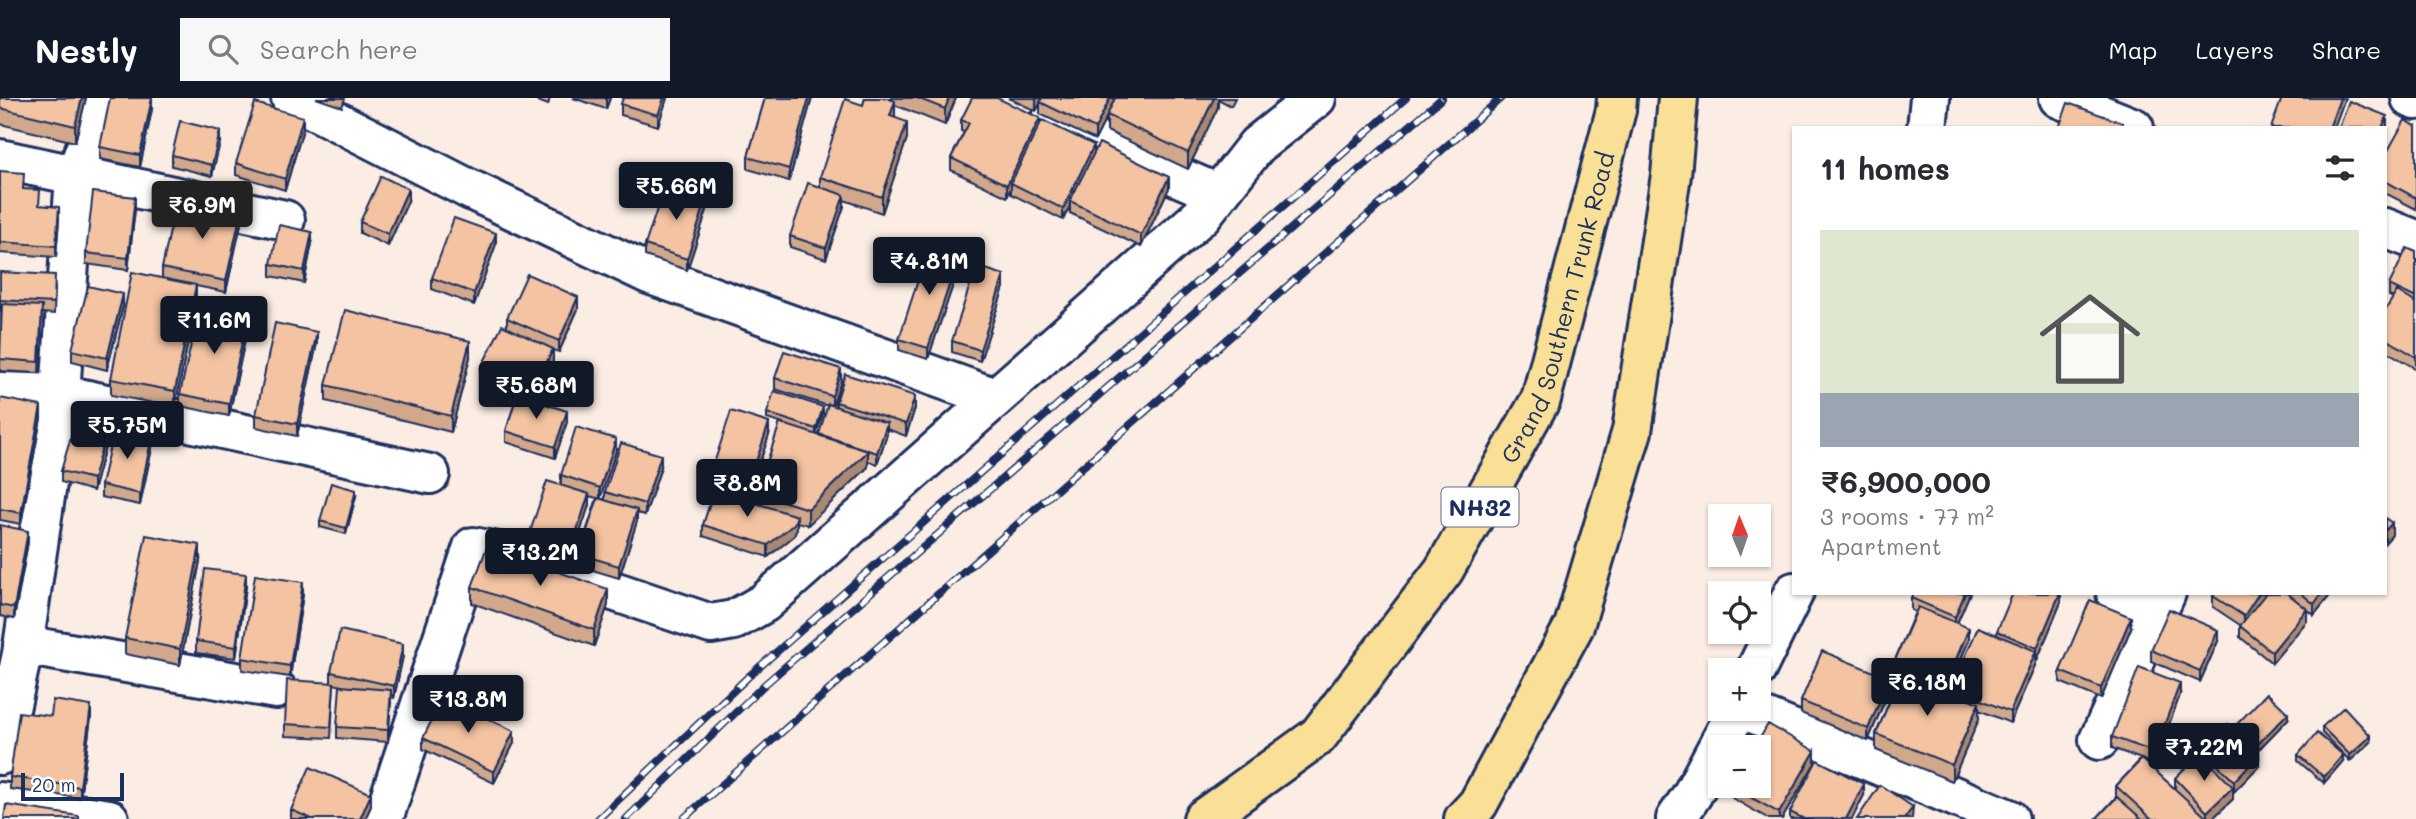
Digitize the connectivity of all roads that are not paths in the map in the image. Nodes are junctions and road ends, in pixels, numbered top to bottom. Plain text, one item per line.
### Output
1 (104, 98) edge
2 (290, 98) edge
3 (1316, 98) edge
4 (1678, 98) edge
5 (1930, 98) edge
6 (2059, 98) edge
7 (1617, 104) edge
8 (1050, 121) edge
9 (1927, 126) edge
10 (2129, 126) edge
11 (0, 159) edge
12 (75, 176) junction
13 (1218, 194) junction
14 (285, 220) dead end
15 (2387, 229) edge
16 (2416, 240) edge
17 (0, 392) edge
18 (60, 394) junction
19 (995, 398) junction
20 (430, 474) dead end
21 (1793, 595) edge
22 (2126, 595) edge
23 (2162, 602) edge
24 (15, 649) edge
25 (1762, 658) edge
26 (276, 689) dead end
27 (1733, 721) edge
28 (1769, 721) edge
29 (2099, 740) dead end
30 (0, 755) edge
31 (0, 802) edge
32 (109, 819) edge
33 (383, 819) edge
34 (1203, 819) edge
35 (1464, 819) edge
36 (1676, 819) edge
37 (2009, 819) edge

1 - 12 street
2 - 19 street
3 - 13 street
4 - 35 highway
5 - 9 street
6 - 10 street
7 - 34 highway, Grand Southern Trunk Road / NH32
8 - 13 street
11 - 12 street
12 - 14 street
12 - 18 street
13 - 19 street
15 - 16 street
17 - 18 street
18 - 20 street
18 - 24 street
19 - 33 street
21 - 25 street
22 - 23 street
23 - 29 street
24 - 26 street
24 - 30 street
27 - 36 street
28 - 37 street
31 - 32 street

